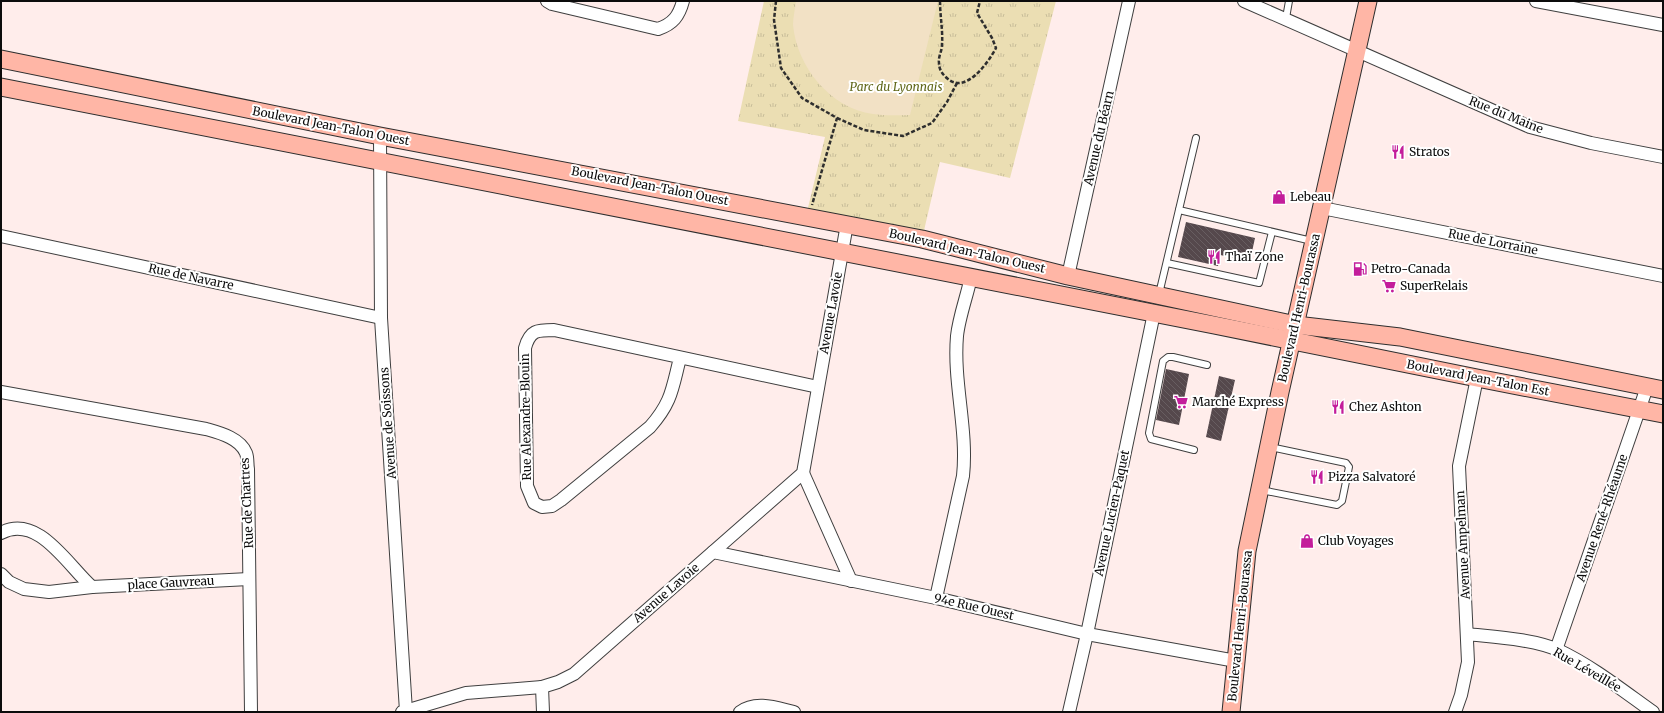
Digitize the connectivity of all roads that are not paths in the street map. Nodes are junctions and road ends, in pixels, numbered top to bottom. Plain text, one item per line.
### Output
1 (547, 1) edge
2 (683, 1) edge
3 (1129, 1) edge
4 (1244, 1) edge
5 (1289, 1) edge
6 (1368, 1) edge
7 (1536, 1) edge
8 (1286, 18) junction
9 (1663, 25) edge
10 (1357, 50) junction
11 (1, 59) edge
12 (1, 87) edge
13 (380, 136) junction
14 (1196, 138) dead end
15 (1663, 157) edge
16 (381, 162) junction
17 (1322, 208) junction
18 (1179, 210) junction
19 (847, 224) junction
20 (1272, 232) junction
21 (1, 236) edge
22 (1314, 242) junction
23 (842, 252) junction
24 (1167, 263) junction
25 (1068, 276) junction
26 (1663, 276) edge
27 (971, 277) junction
28 (1159, 294) junction
29 (1154, 313) junction
30 (381, 318) junction
31 (1294, 332) junction
32 (680, 358) junction
33 (1207, 364) dead end
34 (1477, 378) junction
35 (818, 387) junction
36 (1655, 388) edge
37 (1, 392) edge
38 (1641, 409) junction
39 (1663, 414) edge
40 (1269, 447) junction
41 (1194, 450) dead end
42 (803, 473) junction
43 (1260, 489) junction
44 (1, 533) edge
45 (713, 552) junction
46 (1, 574) edge
47 (250, 579) junction
48 (851, 581) junction
49 (92, 587) junction
50 (936, 598) junction
51 (1087, 634) junction
52 (1467, 634) junction
53 (1556, 650) junction
54 (1236, 661) junction
55 (542, 687) junction
56 (251, 712) edge
57 (404, 712) edge
58 (543, 712) edge
59 (740, 712) edge
60 (794, 712) edge
61 (1069, 712) edge
62 (1231, 712) edge
63 (1455, 712) edge
64 (1653, 712) edge

1 - 2 street
3 - 25 street, Avenue du Béarn
4 - 8 street, Rue du Maine
5 - 8 lane
6 - 10 street, Boulevard Henri-Bourassa
7 - 9 street
8 - 10 street, Rue du Maine
10 - 15 street, Rue du Maine
10 - 17 street, Boulevard Henri-Bourassa
11 - 13 street, Boulevard Jean-Talon Ouest
12 - 16 street, Boulevard Jean-Talon Ouest
13 - 16 street, Avenue de Soissons
13 - 19 street, Boulevard Jean-Talon Ouest
14 - 18 lane
16 - 23 street, Boulevard Jean-Talon Ouest
16 - 30 street, Avenue de Soissons
17 - 22 street, Boulevard Henri-Bourassa
17 - 26 street, Rue de Lorraine
18 - 20 lane
18 - 24 lane
19 - 23 street, Avenue Lavoie
19 - 25 street, Boulevard Jean-Talon Ouest
20 - 22 lane
20 - 24 lane
21 - 30 street, Rue de Navarre
22 - 31 street, Boulevard Henri-Bourassa
23 - 27 street, Boulevard Jean-Talon Ouest
23 - 35 street, Avenue Lavoie
24 - 28 lane
25 - 28 street, Boulevard Jean-Talon Ouest
27 - 29 street, Boulevard Jean-Talon Ouest
27 - 50 street
28 - 31 street, Boulevard Jean-Talon Ouest
29 - 31 street, Boulevard Jean-Talon Ouest
29 - 51 street, Avenue Lucien-Paquet
30 - 57 street, Avenue de Soissons
31 - 34 street, Boulevard Jean-Talon Est
31 - 36 street, Boulevard Jean-Talon Est
31 - 40 street, Boulevard Henri-Bourassa
32 - 32 street, Rue Alexandre-Blouin
32 - 35 street, Rue Alexandre-Blouin
33 - 41 lane
34 - 38 street, Boulevard Jean-Talon Est
34 - 52 street, Avenue Ampelman
35 - 42 street, Avenue Lavoie
36 - 38 street, Avenue René-Rhéaume
37 - 47 street, Rue de Chartres
38 - 39 street, Boulevard Jean-Talon Est
38 - 53 street, Avenue René-Rhéaume
40 - 43 street, Boulevard Henri-Bourassa
40 - 43 lane
42 - 45 street, Avenue Lavoie
42 - 48 street
43 - 54 street, Boulevard Henri-Bourassa
44 - 49 street
45 - 48 street, 94e Rue Ouest
45 - 55 street, Avenue Lavoie
46 - 49 street, place Gauvreau
47 - 49 street, place Gauvreau
47 - 56 street, Rue de Chartres
48 - 50 street, 94e Rue Ouest
50 - 51 street, 94e Rue Ouest
51 - 54 street, 94e Rue Ouest
51 - 61 street, Avenue Lucien-Paquet
52 - 53 street, Rue Léveillée
52 - 63 street, Avenue Ampelman
53 - 64 street, Rue Léveillée
54 - 62 street, Boulevard Henri-Bourassa
55 - 57 street
55 - 58 street
59 - 60 street

